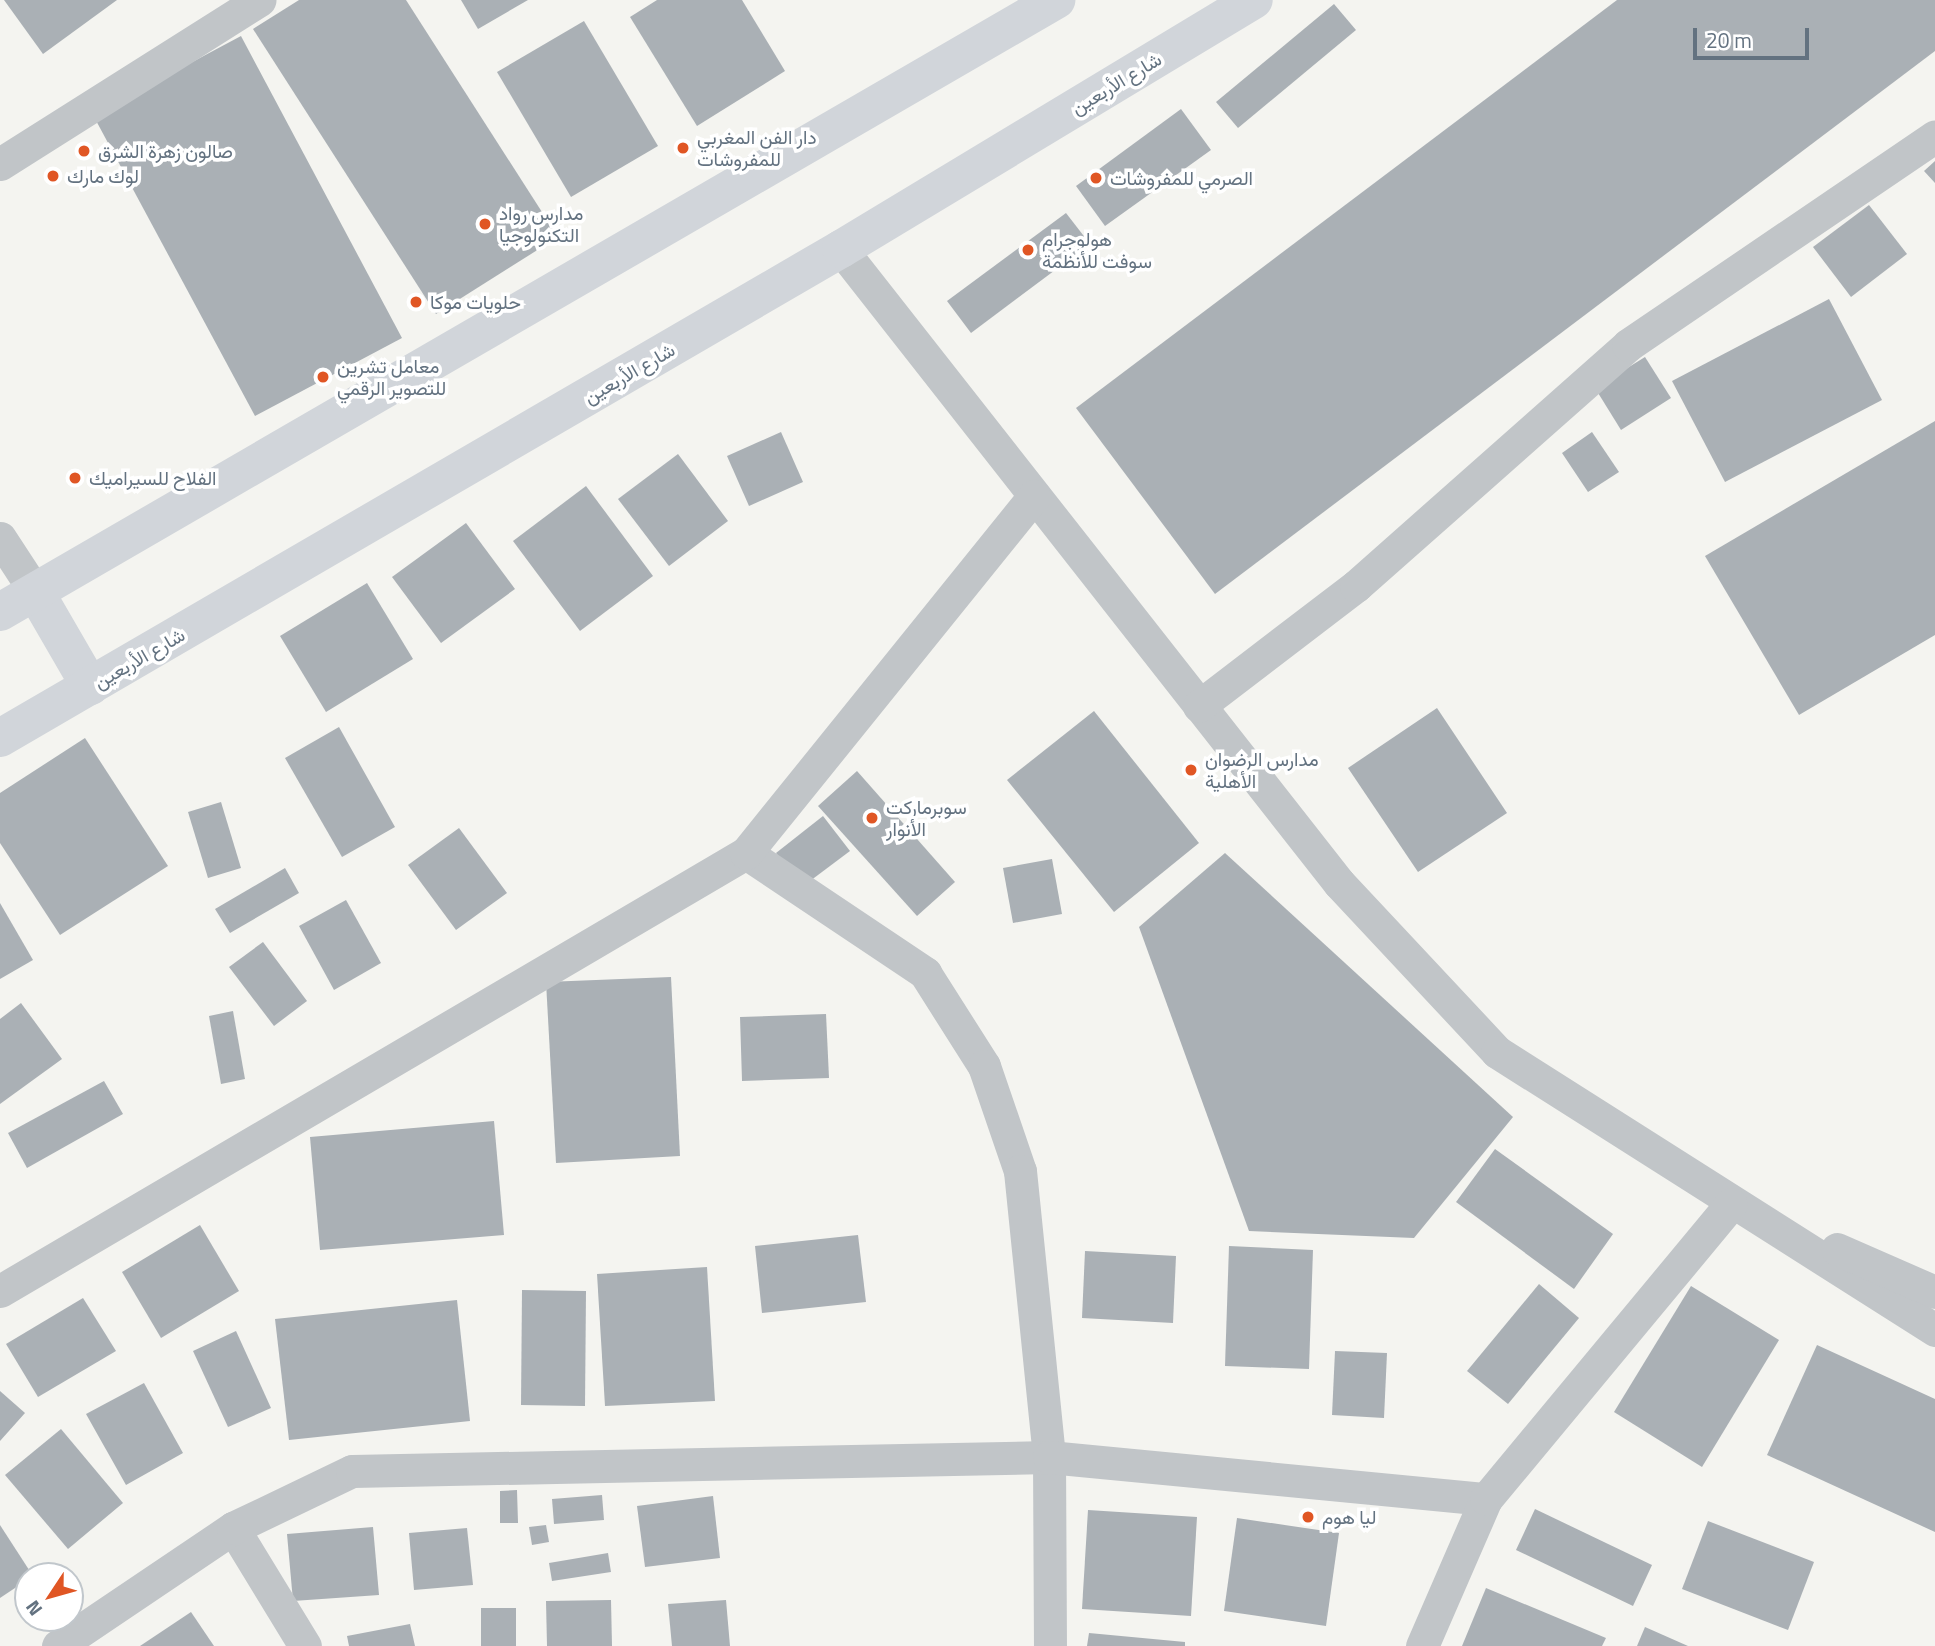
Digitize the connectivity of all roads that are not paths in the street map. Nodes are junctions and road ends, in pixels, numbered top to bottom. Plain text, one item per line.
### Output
1 (259, 0) edge
2 (1254, 0) edge
3 (1045, 4) edge
4 (1935, 135) edge
5 (0, 164) edge
6 (841, 249) junction
7 (1034, 496) junction
8 (0, 538) edge
9 (36, 593) junction
10 (0, 612) edge
11 (90, 686) junction
12 (1199, 706) junction
13 (0, 738) edge
14 (746, 853) junction
15 (1731, 1204) junction
16 (0, 1291) edge
17 (1935, 1292) edge
18 (1935, 1330) edge
19 (1049, 1457) junction
20 (1486, 1499) junction
21 (233, 1528) junction
22 (58, 1646) edge
23 (305, 1646) edge
24 (1050, 1646) edge
25 (1422, 1646) edge

1 - 5 street
2 - 6 main road, شارع الأربعين
3 - 9 main road
4 - 12 street
6 - 7 street
6 - 11 main road, شارع الأربعين
7 - 12 street
7 - 14 street
8 - 9 street
9 - 10 main road
9 - 11 main road
11 - 13 main road, شارع الأربعين
12 - 15 street
14 - 16 street
14 - 19 street
15 - 17 street
15 - 18 street
15 - 20 street
19 - 20 street
19 - 21 street
19 - 24 street
20 - 25 street
21 - 22 street
21 - 23 street

